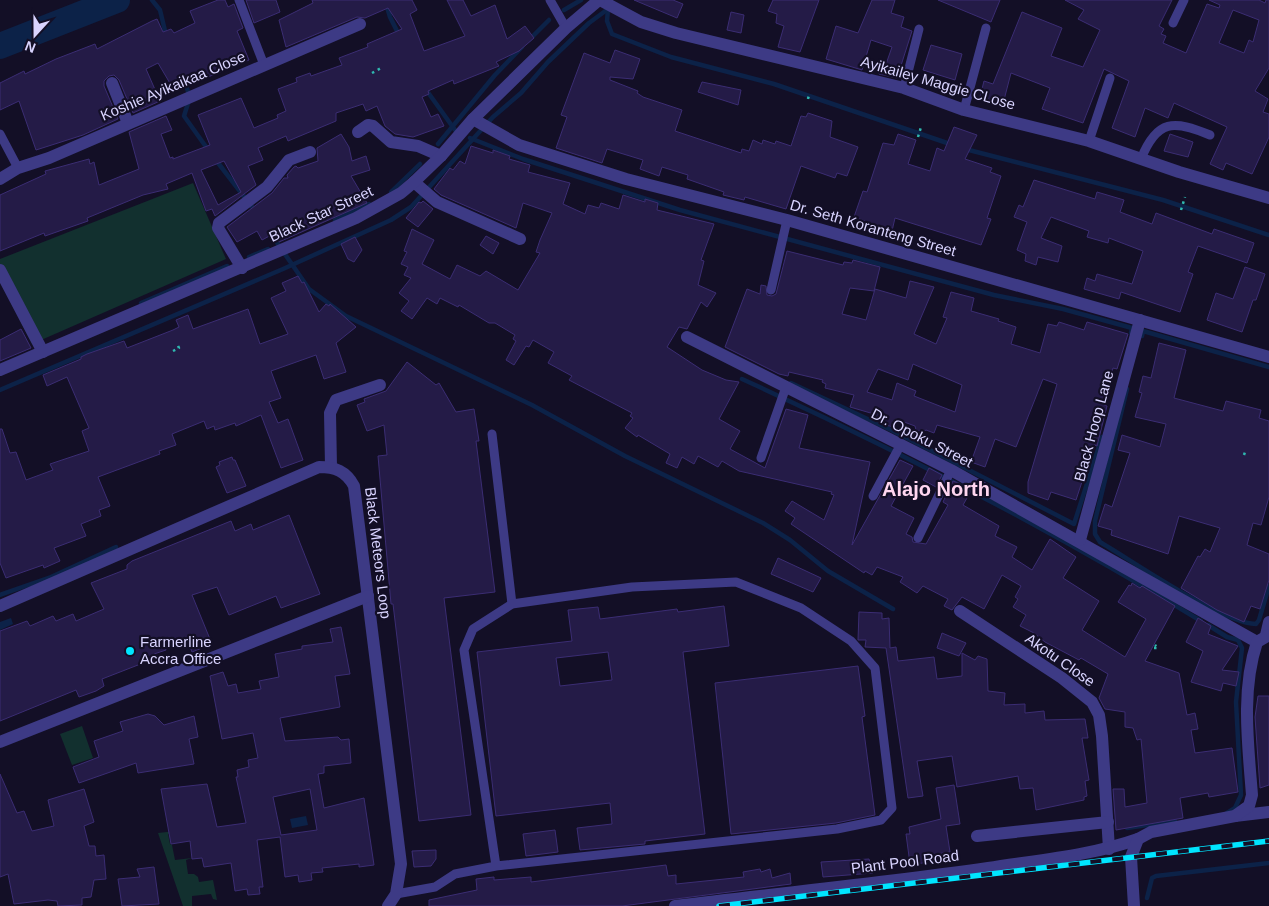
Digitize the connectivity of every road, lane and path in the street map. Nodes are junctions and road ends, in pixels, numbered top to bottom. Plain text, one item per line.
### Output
1 (239, 0) edge
2 (550, 0) edge
3 (599, 0) edge
4 (1184, 0) edge
5 (360, 24) dead end
6 (1173, 24) dead end
7 (566, 28) junction
8 (986, 28) dead end
9 (919, 29) dead end
10 (264, 65) junction
11 (383, 67) dead end
12 (372, 73) dead end
13 (1110, 78) dead end
14 (112, 83) dead end
15 (904, 88) junction
16 (964, 110) junction
17 (473, 119) junction
18 (128, 123) junction
19 (922, 127) dead end
20 (358, 132) dead end
21 (0, 134) edge
22 (1210, 135) dead end
23 (918, 137) dead end
24 (1088, 141) junction
25 (310, 152) dead end
26 (441, 156) junction
27 (1141, 159) junction
28 (18, 168) junction
29 (0, 178) edge
30 (414, 182) junction
31 (1185, 197) dead end
32 (1269, 198) edge
33 (1182, 210) dead end
34 (787, 220) junction
35 (520, 239) dead end
36 (242, 268) junction
37 (0, 270) edge
38 (771, 290) dead end
39 (1140, 320) junction
40 (687, 337) dead end
41 (177, 343) dead end
42 (172, 351) dead end
43 (43, 352) junction
44 (1269, 357) edge
45 (0, 370) edge
46 (380, 386) dead end
47 (786, 387) junction
48 (492, 434) dead end
49 (900, 446) junction
50 (1246, 448) dead end
51 (1244, 455) dead end
52 (761, 458) dead end
53 (331, 467) junction
54 (951, 470) junction
55 (873, 496) dead end
56 (918, 538) dead end
57 (1080, 540) junction
58 (368, 596) junction
59 (512, 604) junction
60 (0, 606) edge
61 (960, 611) dead end
62 (1264, 635) edge
63 (0, 742) edge
64 (1269, 812) edge
65 (1235, 816) junction
66 (1108, 822) junction
67 (977, 836) dead end
68 (1138, 839) junction
69 (1110, 849) junction
70 (496, 866) junction
71 (396, 894) junction
72 (388, 906) edge
73 (675, 906) edge
74 (1134, 906) edge

1 - 10 lane
2 - 7 lane
3 - 7 street, Black Star Street
3 - 15 street, Ayikailey Maggie CLose
4 - 6 lane
5 - 10 street, Koshie Ayikaikaa Close
7 - 17 street, Black Star Street
8 - 16 lane
9 - 15 lane
10 - 18 street, Koshie Ayikaikaa Close
11 - 12 path
13 - 24 lane
14 - 18 street
15 - 16 street, Ayikailey Maggie CLose
16 - 24 street, Ayikailey Maggie CLose
17 - 26 street, Black Star Street
17 - 34 street, Dr. Seth Koranteng Street
18 - 28 street, Koshie Ayikaikaa Close
19 - 23 path
20 - 26 street
21 - 28 lane
22 - 27 lane
24 - 27 street, Ayikailey Maggie CLose
25 - 36 street
26 - 30 street, Black Star Street
27 - 32 street, Ayikailey Maggie CLose
28 - 29 street, Koshie Ayikaikaa Close
30 - 35 street
30 - 36 street, Black Star Street
31 - 33 path
34 - 38 lane
34 - 39 street, Dr. Seth Koranteng Street
36 - 43 street, Black Star Street
37 - 43 street
39 - 44 street, Dr. Seth Koranteng Street
39 - 57 street, Black Hoop Lane
40 - 47 street, Dr. Opoku Street
41 - 42 path
43 - 45 street, Black Star Street
46 - 53 street
47 - 49 street, Dr. Opoku Street
47 - 52 lane
48 - 59 lane
49 - 54 street, Dr. Opoku Street
49 - 55 lane
50 - 51 path
53 - 58 street, Black Meteors Loop
53 - 60 street
54 - 56 lane
54 - 57 street, Dr. Opoku Street
57 - 62 street, Dr. Opoku Street
58 - 63 street
58 - 71 street, Black Meteors Loop
59 - 70 lane
59 - 70 lane
61 - 66 street, Akotu Close
62 - 65 street
64 - 65 street
65 - 68 street, Plant Pool Road
66 - 67 street
66 - 69 street, Akotu Close
68 - 69 street, Plant Pool Road
68 - 74 street
69 - 73 street, Plant Pool Road
70 - 71 lane
71 - 72 street

